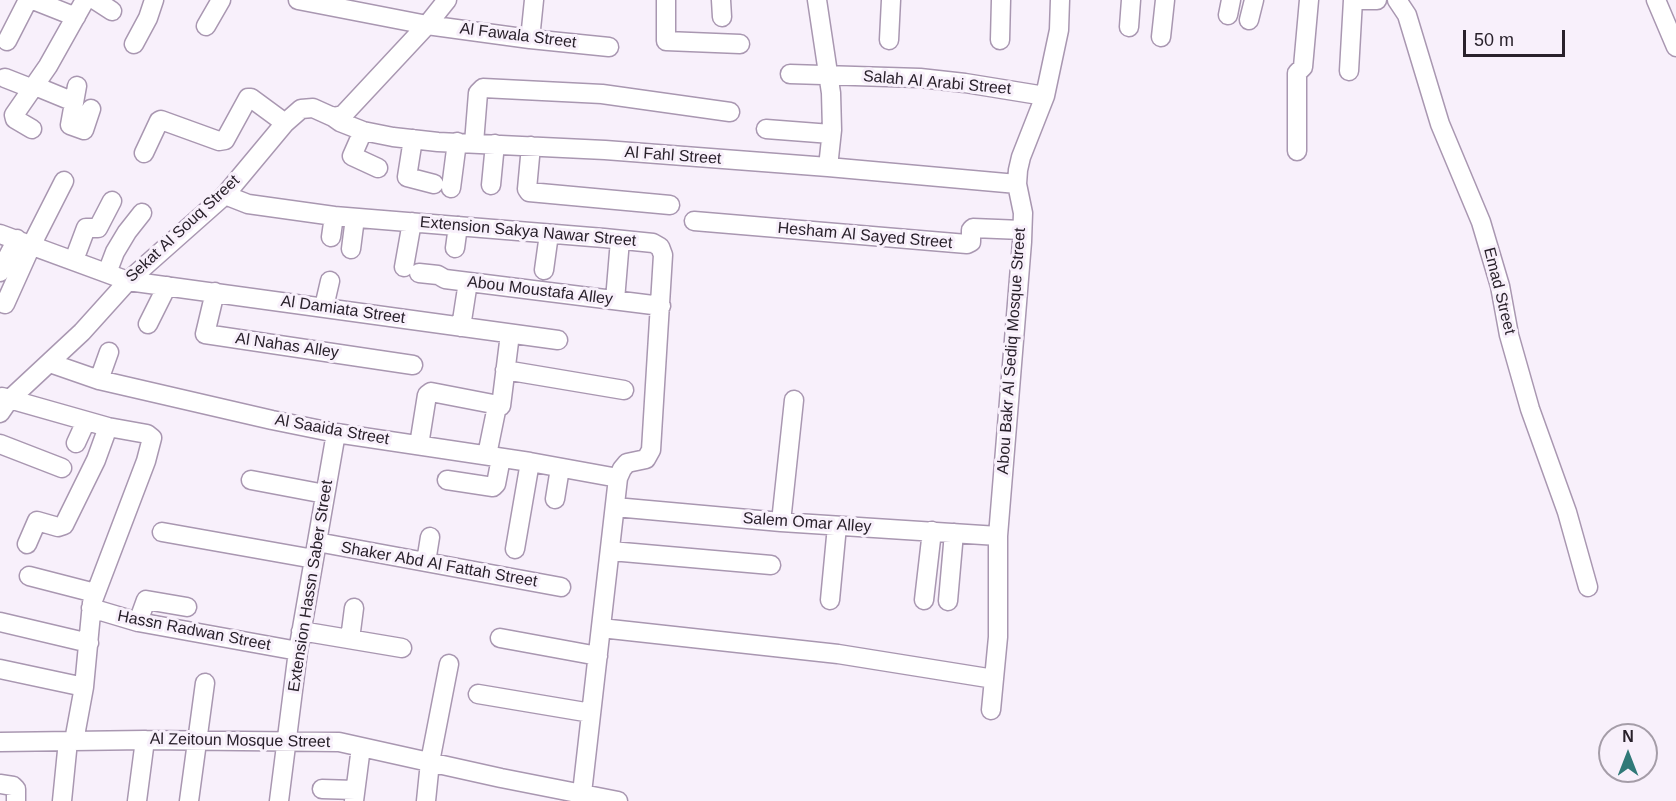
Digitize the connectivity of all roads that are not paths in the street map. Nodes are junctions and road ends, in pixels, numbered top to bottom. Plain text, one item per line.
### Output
1 (28, 0) edge
2 (33, 0) edge
3 (85, 0) edge
4 (95, 0) edge
5 (154, 0) edge
6 (221, 0) edge
7 (298, 0) edge
8 (447, 0) edge
9 (534, 0) edge
10 (666, 0) edge
11 (817, 0) edge
12 (891, 0) edge
13 (1001, 0) edge
14 (1060, 0) edge
15 (1131, 0) edge
16 (1165, 0) edge
17 (1254, 0) edge
18 (1309, 0) edge
19 (1355, 0) edge
20 (1377, 0) edge
21 (1397, 0) edge
22 (1656, 0) edge
23 (361, 6) edge
24 (112, 11) dead end
25 (76, 17) junction
26 (1249, 21) dead end
27 (427, 25) junction
28 (206, 26) dead end
29 (1129, 27) dead end
30 (1161, 37) dead end
31 (530, 39) junction
32 (889, 40) dead end
33 (1000, 40) dead end
34 (7, 41) dead end
35 (134, 44) dead end
36 (740, 44) dead end
37 (609, 47) dead end
38 (1676, 47) edge
39 (1349, 71) dead end
40 (790, 74) dead end
41 (829, 75) junction
42 (5, 78) dead end
43 (34, 87) junction
44 (1045, 96) junction
45 (91, 109) dead end
46 (730, 112) dead end
47 (333, 117) junction
48 (285, 123) junction
49 (32, 129) dead end
50 (766, 129) dead end
51 (363, 131) junction
52 (831, 134) junction
53 (412, 139) junction
54 (465, 143) junction
55 (495, 144) junction
56 (531, 146) junction
57 (1297, 151) dead end
58 (144, 153) dead end
59 (828, 167) junction
60 (378, 168) dead end
61 (64, 181) dead end
62 (1017, 184) junction
63 (491, 185) dead end
64 (225, 195) junction
65 (112, 201) dead end
66 (670, 205) dead end
67 (142, 213) dead end
68 (334, 216) junction
69 (355, 218) junction
70 (694, 221) dead end
71 (412, 222) junction
72 (458, 226) junction
73 (1022, 230) junction
74 (549, 234) junction
75 (332, 237) dead end
76 (16, 239) edge
77 (620, 240) junction
78 (455, 248) dead end
79 (351, 249) dead end
80 (74, 260) junction
81 (544, 270) dead end
82 (0, 272) edge
83 (107, 273) junction
84 (128, 281) junction
85 (330, 281) dead end
86 (468, 282) junction
87 (167, 286) junction
88 (215, 291) junction
89 (615, 300) junction
90 (5, 304) dead end
91 (661, 306) junction
92 (324, 307) junction
93 (148, 324) dead end
94 (461, 327) junction
95 (510, 334) junction
96 (558, 340) dead end
97 (109, 352) dead end
98 (50, 363) junction
99 (413, 365) dead end
100 (505, 370) junction
101 (99, 380) junction
102 (624, 390) dead end
103 (794, 400) dead end
104 (3, 403) edge
105 (501, 406) dead end
106 (86, 421) junction
107 (108, 427) junction
108 (336, 433) junction
109 (76, 443) dead end
110 (0, 444) edge
111 (419, 445) junction
112 (494, 456) junction
113 (530, 462) junction
114 (62, 468) dead end
115 (560, 468) junction
116 (618, 478) junction
117 (251, 480) dead end
118 (447, 480) dead end
119 (325, 494) junction
120 (555, 500) dead end
121 (615, 507) junction
122 (781, 522) junction
123 (837, 526) junction
124 (932, 531) junction
125 (162, 532) dead end
126 (954, 533) junction
127 (998, 536) junction
128 (430, 537) dead end
129 (27, 544) dead end
130 (515, 549) dead end
131 (315, 551) junction
132 (611, 551) junction
133 (426, 562) junction
134 (771, 565) dead end
135 (29, 576) dead end
136 (561, 587) dead end
137 (1588, 587) dead end
138 (830, 600) dead end
139 (924, 600) dead end
140 (93, 601) junction
141 (948, 602) dead end
142 (187, 607) dead end
143 (354, 608) dead end
144 (0, 622) edge
145 (138, 622) junction
146 (601, 628) junction
147 (302, 631) junction
148 (500, 638) dead end
149 (350, 639) junction
150 (89, 643) junction
151 (402, 648) dead end
152 (298, 651) junction
153 (598, 656) junction
154 (449, 664) dead end
155 (3, 670) edge
156 (994, 679) junction
157 (205, 683) dead end
158 (84, 687) junction
159 (0, 688) edge
160 (478, 694) dead end
161 (992, 710) dead end
162 (591, 712) junction
163 (145, 740) junction
164 (288, 740) junction
165 (71, 741) junction
166 (196, 741) junction
167 (0, 742) edge
168 (361, 747) junction
169 (430, 762) junction
170 (0, 784) edge
171 (322, 789) dead end
172 (528, 793) edge
173 (582, 793) junction
174 (355, 796) edge
175 (16, 801) edge
176 (62, 801) edge
177 (137, 801) edge
178 (189, 801) edge
179 (279, 801) edge
180 (426, 801) edge
181 (618, 801) edge

1 - 34 street
2 - 25 street
3 - 25 street
4 - 24 street
5 - 35 street
6 - 28 street
7 - 23 street, Al Fawala Street
8 - 27 street
9 - 31 street
10 - 36 street
11 - 41 street
12 - 32 street
13 - 33 street
14 - 44 street, Abou Bakr Al Sediq Mosque Street
15 - 29 street
16 - 30 street
17 - 26 street
18 - 57 street
19 - 20 street
19 - 39 street
21 - 137 street, Emad Street
22 - 38 street
23 - 27 street, Al Fawala Street
25 - 43 street
27 - 31 street, Al Fawala Street
27 - 47 street
31 - 37 street, Al Fawala Street
40 - 41 street, Salah Al Arabi Street
41 - 44 street, Salah Al Arabi Street
41 - 52 street
42 - 43 street
43 - 45 street
43 - 49 street
44 - 62 street, Abou Bakr Al Sediq Mosque Street
46 - 54 street
47 - 48 street, Sekat Al Souq Street
47 - 51 street, Al Fahl Street
48 - 58 street
48 - 64 street, Sekat Al Souq Street
50 - 52 street
51 - 53 street, Al Fahl Street
51 - 60 street
52 - 59 street
53 - 54 street, Al Fahl Street
53 - 54 street
54 - 55 street, Al Fahl Street
55 - 56 street, Al Fahl Street
55 - 63 street
56 - 59 street, Al Fahl Street
56 - 66 street
59 - 62 street, Al Fahl Street
61 - 76 street
62 - 73 street, Abou Bakr Al Sediq Mosque Street
64 - 68 street, Extension Sakya Nawar Street
64 - 84 street, Sekat Al Souq Street
65 - 80 street
67 - 83 street
68 - 69 street, Extension Sakya Nawar Street
68 - 75 street
69 - 71 street, Extension Sakya Nawar Street
69 - 79 street
70 - 73 street, Hesham Al Sayed Street
71 - 72 street, Extension Sakya Nawar Street
71 - 86 street, Abou Moustafa Alley
72 - 74 street, Extension Sakya Nawar Street
72 - 78 street
73 - 127 street, Abou Bakr Al Sediq Mosque Street
74 - 77 street, Extension Sakya Nawar Street
74 - 81 street
76 - 80 street, Al Damiata Street
76 - 82 street
76 - 90 street
77 - 89 street
77 - 91 street, Extension Sakya Nawar Street
80 - 83 street, Al Damiata Street
83 - 84 street, Al Damiata Street
84 - 87 street, Al Damiata Street
84 - 98 street, Sekat Al Souq Street
85 - 92 street
86 - 89 street, Abou Moustafa Alley
86 - 94 street
87 - 88 street, Al Damiata Street
87 - 93 street
88 - 92 street, Al Damiata Street
88 - 99 street, Al Nahas Alley
89 - 91 street, Abou Moustafa Alley
91 - 116 street, Extension Sakya Nawar Street
92 - 94 street, Al Damiata Street
94 - 95 street, Al Damiata Street
95 - 96 street, Al Damiata Street
95 - 100 street
97 - 101 street
98 - 101 street, Al Saaida Street
98 - 104 street, Sekat Al Souq Street
100 - 102 street
100 - 105 street
101 - 108 street, Al Saaida Street
103 - 122 street
104 - 106 street
106 - 107 street
106 - 109 street
107 - 129 street
107 - 140 street
108 - 111 street, Al Saaida Street
108 - 119 street, Extension Hassn Saber Street
110 - 114 street
111 - 112 street, Al Saaida Street
111 - 112 street
112 - 113 street, Al Saaida Street
112 - 118 street
113 - 115 street, Al Saaida Street
113 - 130 street
115 - 116 street, Al Saaida Street
115 - 120 street
116 - 121 street
117 - 119 street
119 - 131 street, Extension Hassn Saber Street
121 - 122 street, Salem Omar Alley
121 - 132 street
122 - 123 street, Salem Omar Alley
123 - 124 street, Salem Omar Alley
123 - 138 street
124 - 126 street, Salem Omar Alley
124 - 139 street
125 - 131 street, Shaker Abd Al Fattah Street
126 - 127 street, Salem Omar Alley
126 - 141 street
127 - 156 street, Abou Bakr Al Sediq Mosque Street
128 - 133 street
131 - 133 street, Shaker Abd Al Fattah Street
131 - 147 street, Extension Hassn Saber Street
132 - 134 street
132 - 146 street
133 - 136 street, Shaker Abd Al Fattah Street
135 - 140 street, Hassn Radwan Street
140 - 145 street, Hassn Radwan Street
140 - 150 street
142 - 145 street
143 - 149 street
144 - 150 street
145 - 152 street, Hassn Radwan Street
146 - 153 street
146 - 156 street
147 - 149 street
147 - 152 street, Extension Hassn Saber Street
148 - 153 street
149 - 151 street
150 - 158 street
152 - 164 street, Extension Hassn Saber Street
153 - 162 street
154 - 169 street
155 - 158 street
155 - 159 street
156 - 161 street, Abou Bakr Al Sediq Mosque Street
157 - 166 street
158 - 165 street
160 - 162 street
162 - 173 street
163 - 165 street, Al Zeitoun Mosque Street
163 - 166 street, Al Zeitoun Mosque Street
163 - 177 street
164 - 166 street, Al Zeitoun Mosque Street
164 - 168 street, Al Zeitoun Mosque Street
164 - 179 street, Extension Hassn Saber Street
165 - 167 street, Al Zeitoun Mosque Street
165 - 176 street
166 - 178 street
168 - 169 street, Al Zeitoun Mosque Street
168 - 174 street
169 - 172 street, Al Zeitoun Mosque Street
169 - 180 street
170 - 175 street
171 - 174 street
172 - 173 street, Al Zeitoun Mosque Street
173 - 181 street, Al Zeitoun Mosque Street

